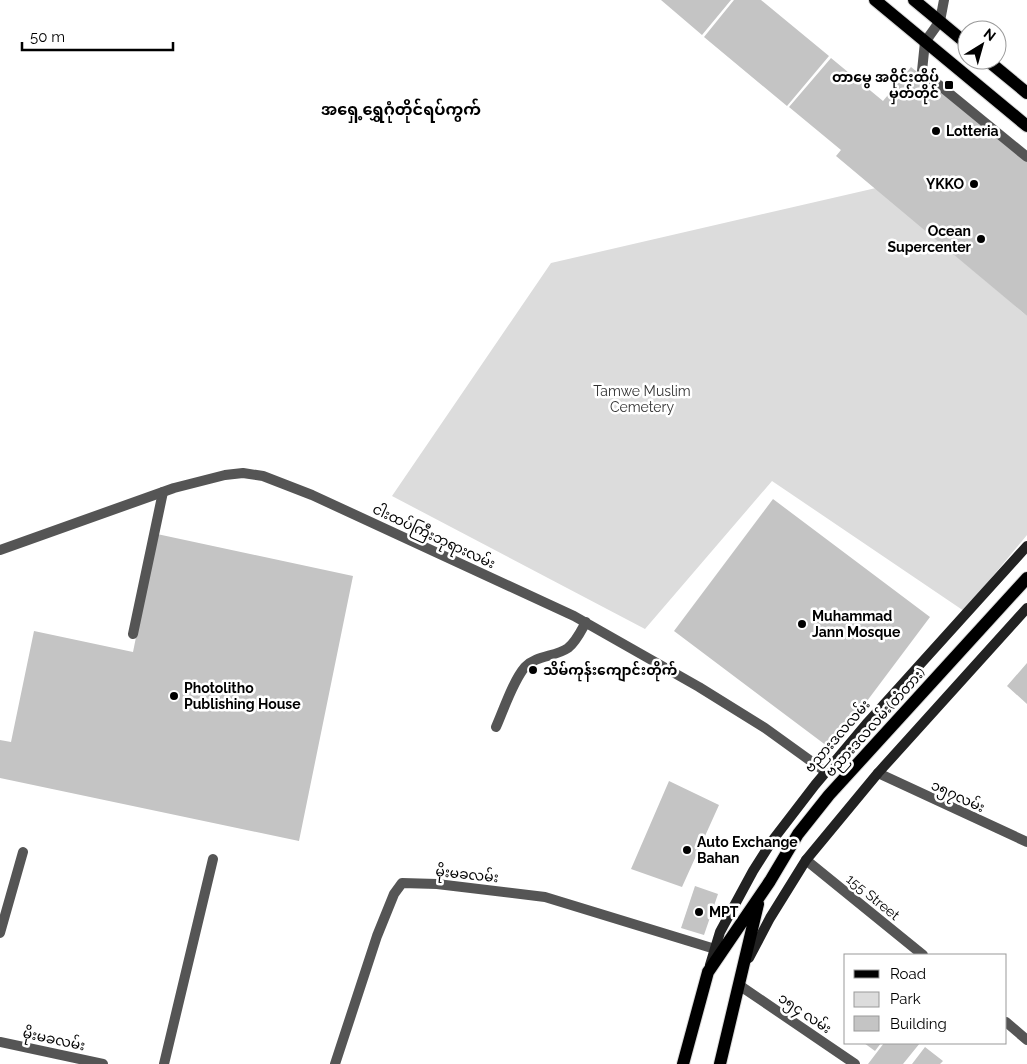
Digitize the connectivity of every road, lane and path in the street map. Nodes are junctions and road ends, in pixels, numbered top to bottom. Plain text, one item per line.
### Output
1 (875, 0) edge
2 (914, 0) edge
3 (944, 0) edge
4 (940, 22) junction
5 (957, 36) edge
6 (925, 42) junction
7 (999, 70) edge
8 (1027, 93) edge
9 (1027, 126) edge
10 (1027, 157) edge
11 (162, 492) junction
12 (1027, 546) edge
13 (0, 550) edge
14 (1027, 578) edge
15 (1027, 608) edge
16 (586, 622) junction
17 (133, 634) dead end
18 (496, 727) dead end
19 (826, 772) junction
20 (878, 773) junction
21 (1027, 842) edge
22 (23, 852) dead end
23 (213, 859) dead end
24 (806, 860) junction
25 (759, 897) junction
26 (0, 933) edge
27 (715, 949) junction
28 (922, 954) edge
29 (708, 972) junction
30 (740, 979) junction
31 (1007, 1023) edge
32 (1027, 1040) edge
33 (0, 1042) edge
34 (103, 1064) edge
35 (164, 1064) edge
36 (335, 1064) edge
37 (683, 1064) edge
38 (720, 1064) edge
39 (855, 1064) edge

1 - 6 main road
2 - 4 main road
3 - 4 street
4 - 5 main road
4 - 6 street
6 - 9 main road
6 - 10 street
7 - 8 main road
11 - 13 street, ငါးထပ်ကြီးဘုရားလမ်း
11 - 16 street, ငါးထပ်ကြီးဘုရားလမ်း
11 - 17 street
12 - 19 main road, ဗညားဒလလမ်း
14 - 25 main road, ဗညားဒလလမ်း(တံတား)
15 - 20 main road
16 - 18 street
16 - 19 street, ငါးထပ်ကြီးဘုရားလမ်း
19 - 27 main road, ဗညားဒလလမ်း
20 - 21 street, ၁၅၇လမ်း
20 - 24 main road
22 - 26 street
23 - 35 street
24 - 28 street, 155 Street
24 - 30 main road
25 - 29 main road, ဗညားဒလလမ်း
25 - 30 main road
27 - 29 main road, ဗညားဒလလမ်း
27 - 36 street, မိုးမခလမ်း
29 - 37 main road, ဗညားဒလလမ်း
30 - 38 main road
30 - 39 street, ၁၅၄ လမ်း
31 - 32 street
33 - 34 street, မိုးမခလမ်း

